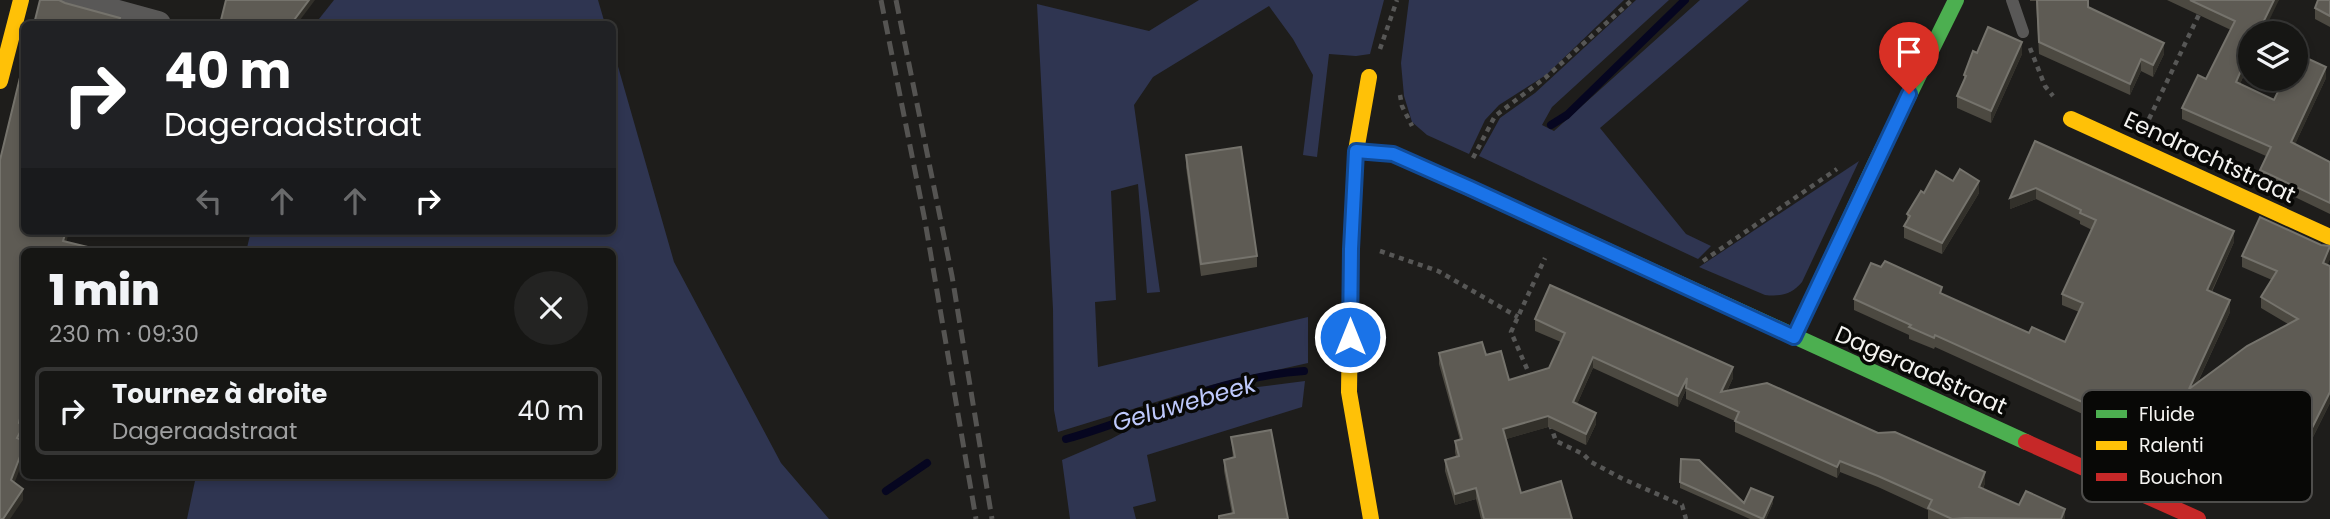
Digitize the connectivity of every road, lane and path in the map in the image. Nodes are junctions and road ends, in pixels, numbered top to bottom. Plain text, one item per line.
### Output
1 (21, 0) edge
2 (70, 0) edge
3 (1397, 0) edge
4 (1632, 0) edge
5 (1956, 0) edge
6 (2012, 0) edge
7 (2206, 0) edge
8 (147, 21) edge
9 (2023, 32) joint
10 (1369, 77) joint
11 (0, 81) edge
12 (1400, 93) dead end
13 (2071, 119) joint
14 (1413, 129) dead end
15 (2136, 147) junction
16 (1356, 151) junction
17 (1471, 163) dead end
18 (1875, 164) junction
19 (1559, 229) junction
20 (2330, 237) edge
21 (1351, 249) junction
22 (1700, 263) dead end
23 (1518, 317) junction
24 (1794, 337) junction
25 (1532, 382) edge
26 (1548, 419) edge
27 (2082, 467) edge
28 (2160, 502) edge
29 (1371, 519) edge
30 (1686, 519) edge
31 (2198, 519) edge

1 - 11 street
2 - 8 street
3 - 10 path
4 - 17 path
5 - 18 street
6 - 9 lane
7 - 15 path
9 - 13 path
10 - 16 street
12 - 14 path
13 - 15 street, Eendrachtstraat
15 - 20 street, Eendrachtstraat
16 - 19 street, Dageraadstraat
16 - 21 street
18 - 22 path
18 - 24 street
19 - 23 path
19 - 24 street, Dageraadstraat
21 - 23 path
21 - 29 street
23 - 25 path
24 - 27 street, Dageraadstraat
26 - 30 path
28 - 31 street, Dageraadstraat

